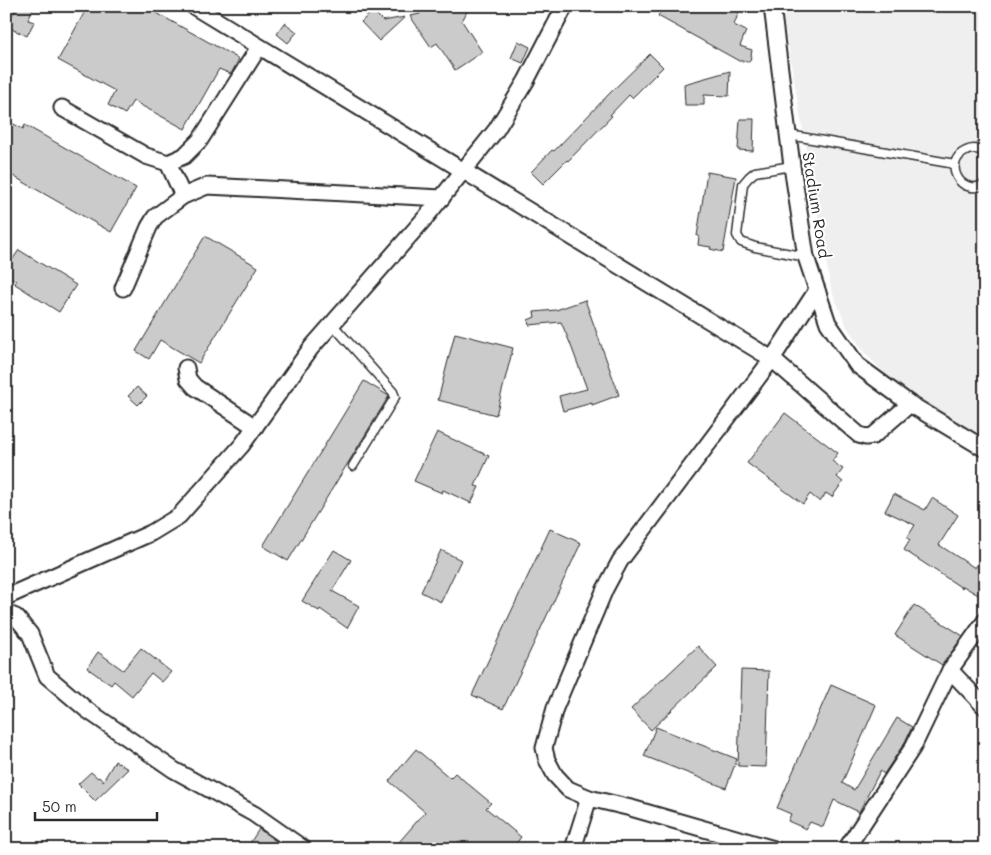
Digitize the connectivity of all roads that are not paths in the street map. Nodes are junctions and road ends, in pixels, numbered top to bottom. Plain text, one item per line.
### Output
1 (193, 6) edge
2 (565, 6) edge
3 (772, 6) edge
4 (259, 47) junction
5 (62, 108) dead end
6 (788, 135) junction
7 (985, 152) edge
8 (168, 163) junction
9 (955, 164) junction
10 (792, 166) junction
11 (464, 172) junction
12 (985, 184) edge
13 (183, 196) junction
14 (442, 198) junction
15 (806, 258) junction
16 (123, 288) dead end
17 (817, 290) junction
18 (332, 324) junction
19 (772, 359) junction
20 (186, 368) dead end
21 (910, 404) junction
22 (255, 427) junction
23 (985, 449) edge
24 (353, 466) dead end
25 (6, 598) edge
26 (6, 612) edge
27 (985, 622) edge
28 (950, 670) junction
29 (985, 707) edge
30 (589, 798) junction
31 (304, 849) edge
32 (573, 849) edge
33 (774, 849) edge
34 (846, 849) edge

1 - 4 street
2 - 11 street
3 - 6 street, Stadium Road
4 - 8 street
4 - 11 street
5 - 8 street
6 - 9 lane
6 - 10 street, Stadium Road
7 - 9 lane
8 - 13 street
9 - 12 lane
10 - 15 street, Stadium Road
10 - 15 lane
11 - 14 street
11 - 19 street
13 - 14 street
13 - 16 street
14 - 18 street
15 - 17 street, Stadium Road
17 - 19 street
17 - 21 street, Stadium Road
18 - 22 street
18 - 24 lane
19 - 21 street
19 - 30 street
20 - 22 street
21 - 23 street, Stadium Road
22 - 25 street
26 - 31 street
27 - 28 street
28 - 29 street
28 - 34 street
30 - 32 street
30 - 33 street

